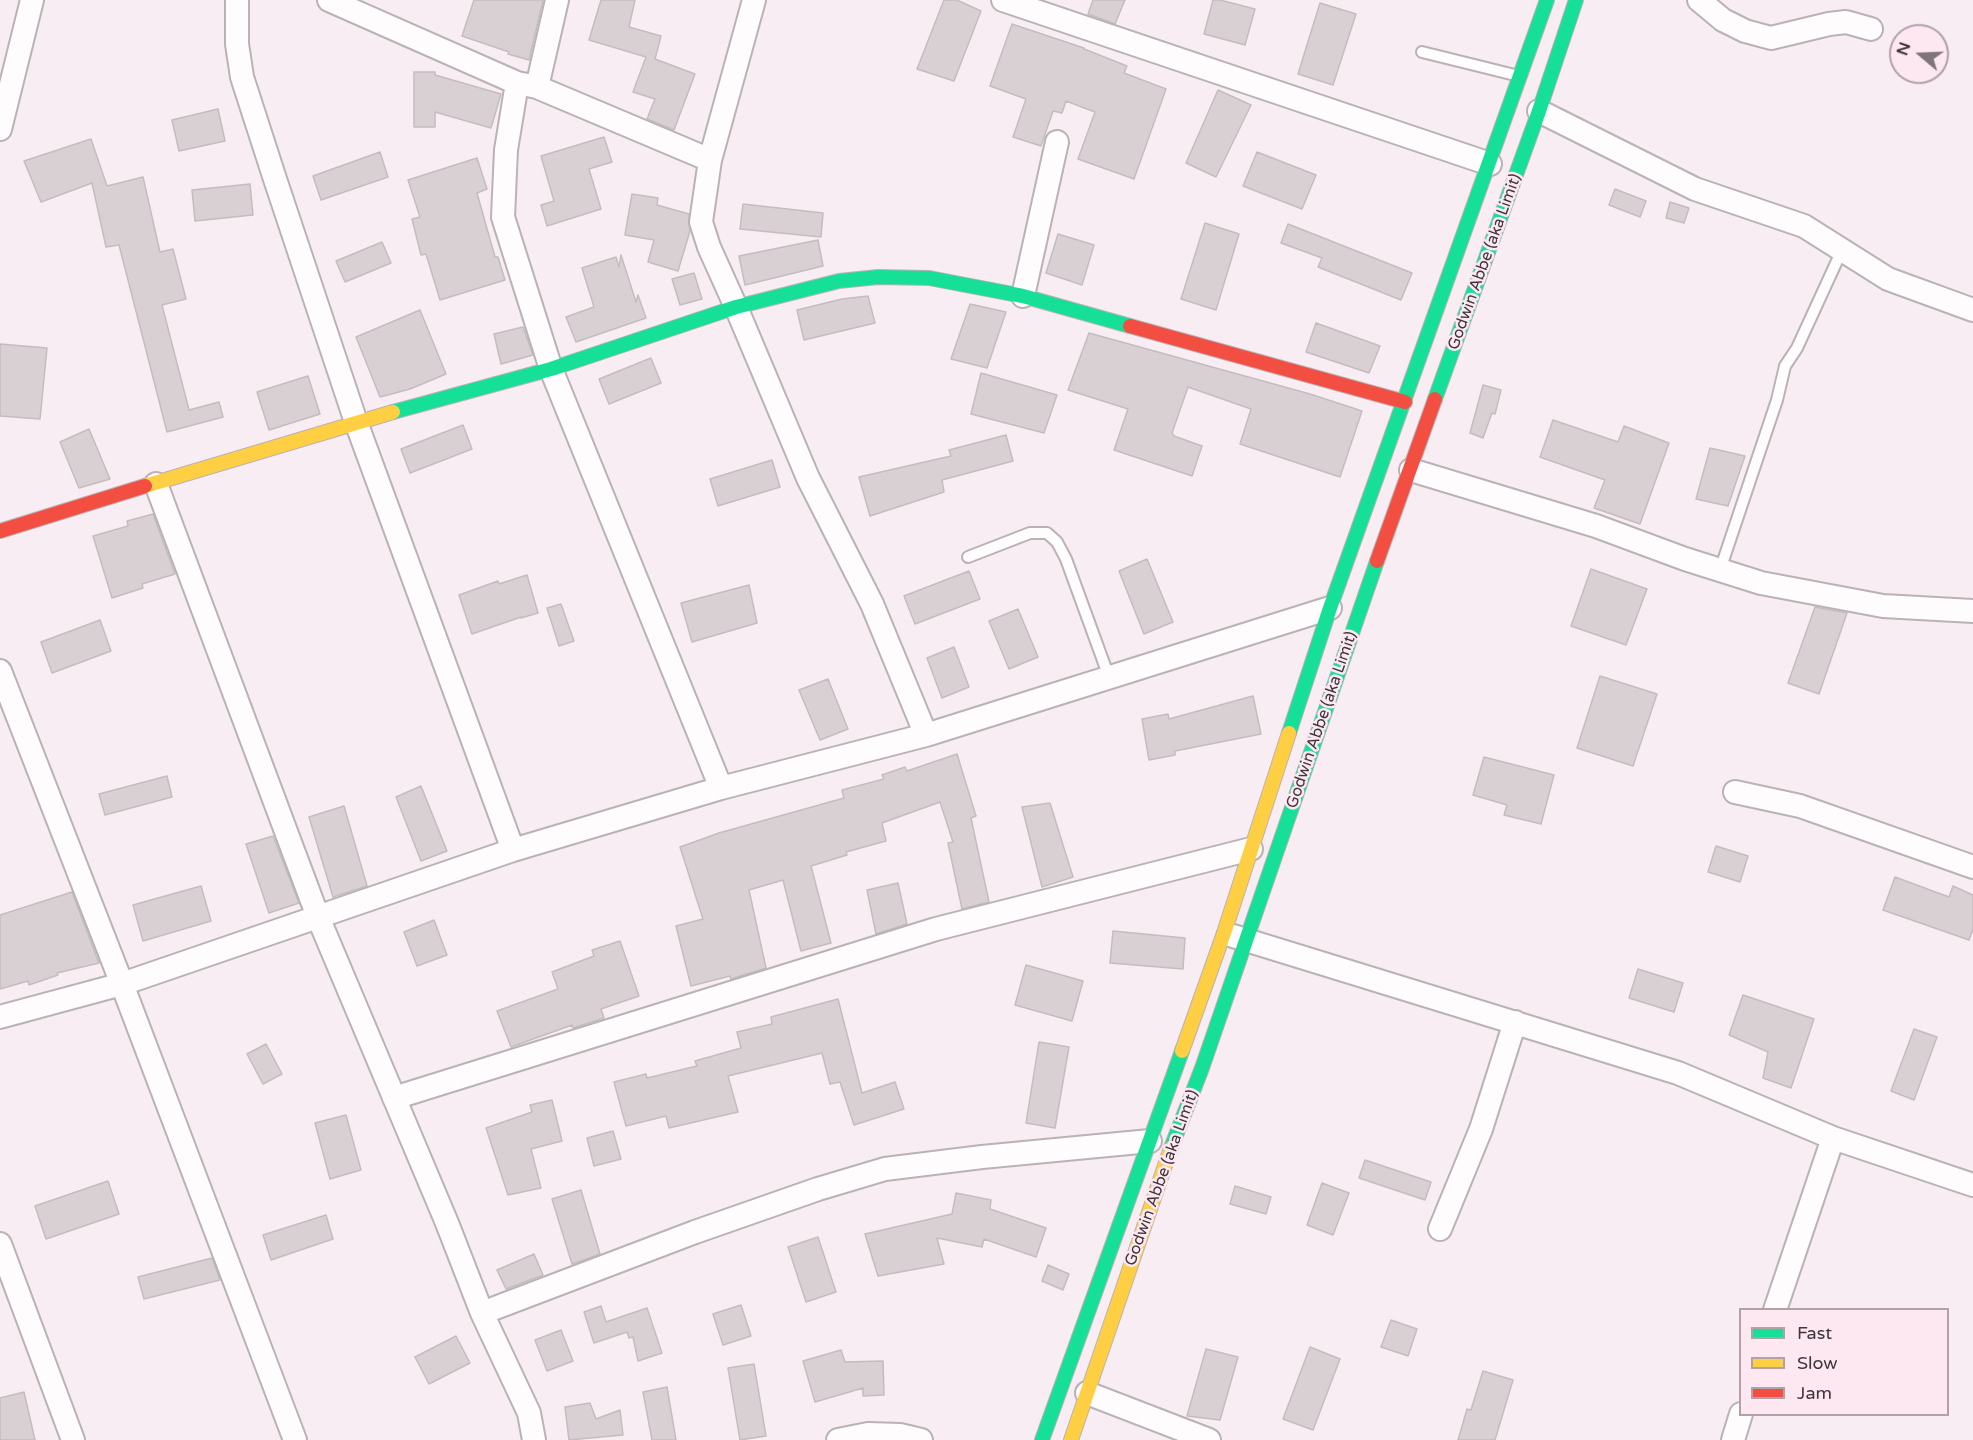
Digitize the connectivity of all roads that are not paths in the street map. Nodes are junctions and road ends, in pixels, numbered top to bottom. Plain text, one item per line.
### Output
1 (32, 0) edge
2 (237, 0) edge
3 (329, 0) edge
4 (557, 0) edge
5 (754, 0) edge
6 (1003, 0) edge
7 (1546, 0) edge
8 (1576, 0) edge
9 (1699, 0) edge
10 (1871, 29) dead end
11 (1422, 52) dead end
12 (1534, 80) junction
13 (527, 85) junction
14 (1539, 111) junction
15 (0, 129) edge
16 (1057, 142) dead end
17 (710, 160) junction
18 (1490, 164) junction
19 (1842, 250) junction
20 (1023, 296) junction
21 (736, 307) junction
22 (1973, 310) edge
23 (551, 369) junction
24 (1405, 402) junction
25 (356, 422) junction
26 (1411, 470) junction
27 (156, 484) junction
28 (0, 531) edge
29 (968, 557) dead end
30 (1720, 570) junction
31 (1330, 608) junction
32 (1973, 610) edge
33 (1315, 658) junction
34 (1340, 666) junction
35 (0, 671) edge
36 (1110, 677) junction
37 (926, 735) junction
38 (721, 788) junction
39 (1735, 792) dead end
40 (1251, 849) junction
41 (513, 850) junction
42 (1973, 867) edge
43 (318, 917) junction
44 (1224, 933) junction
45 (1246, 940) junction
46 (122, 984) junction
47 (0, 1017) edge
48 (1515, 1022) junction
49 (394, 1098) junction
50 (1833, 1138) junction
51 (1149, 1141) junction
52 (1973, 1185) edge
53 (1440, 1229) dead end
54 (0, 1244) edge
55 (1776, 1308) edge
56 (482, 1313) junction
57 (1087, 1393) junction
58 (1740, 1416) edge
59 (73, 1440) edge
60 (295, 1440) edge
61 (534, 1440) edge
62 (838, 1440) edge
63 (921, 1440) edge
64 (1042, 1440) edge
65 (1071, 1440) edge
66 (1209, 1440) edge
67 (1732, 1440) edge

1 - 15 street
2 - 25 street
3 - 13 street
4 - 13 street
5 - 17 street
6 - 18 street
7 - 12 street, Godwin Abbe (aka Limit)
8 - 12 street, Godwin Abbe (aka Limit)
9 - 10 street
11 - 12 lane
12 - 14 street, Godwin Abbe (aka Limit)
12 - 18 street, Godwin Abbe (aka Limit)
13 - 17 street
13 - 23 street
14 - 19 street
14 - 26 street, Godwin Abbe (aka Limit)
16 - 20 street
17 - 21 street
18 - 24 street, Godwin Abbe (aka Limit)
19 - 22 street
19 - 30 lane
20 - 21 street
20 - 24 street
21 - 23 street
21 - 37 street
23 - 25 street
23 - 38 street
24 - 31 street, Godwin Abbe (aka Limit)
25 - 27 street
25 - 41 street
26 - 30 street
26 - 34 street, Godwin Abbe (aka Limit)
27 - 28 street
27 - 43 street
29 - 36 lane
30 - 32 street
31 - 33 street, Godwin Abbe (aka Limit)
31 - 36 street
33 - 34 street
33 - 40 street, Godwin Abbe (aka Limit)
34 - 45 street, Godwin Abbe (aka Limit)
35 - 46 street
36 - 37 street
37 - 38 street
38 - 41 street
39 - 42 street
40 - 44 street, Godwin Abbe (aka Limit)
40 - 49 street
41 - 43 street
43 - 46 street
43 - 49 street
44 - 45 street
44 - 51 street, Godwin Abbe (aka Limit)
45 - 48 street
45 - 57 street, Godwin Abbe (aka Limit)
46 - 47 street
46 - 60 street
48 - 50 street
48 - 53 street
49 - 56 street
50 - 52 street
50 - 55 street
51 - 56 street
51 - 64 street, Godwin Abbe (aka Limit)
54 - 59 street
56 - 61 street
57 - 65 street, Godwin Abbe (aka Limit)
57 - 66 street
58 - 67 street
62 - 63 street

